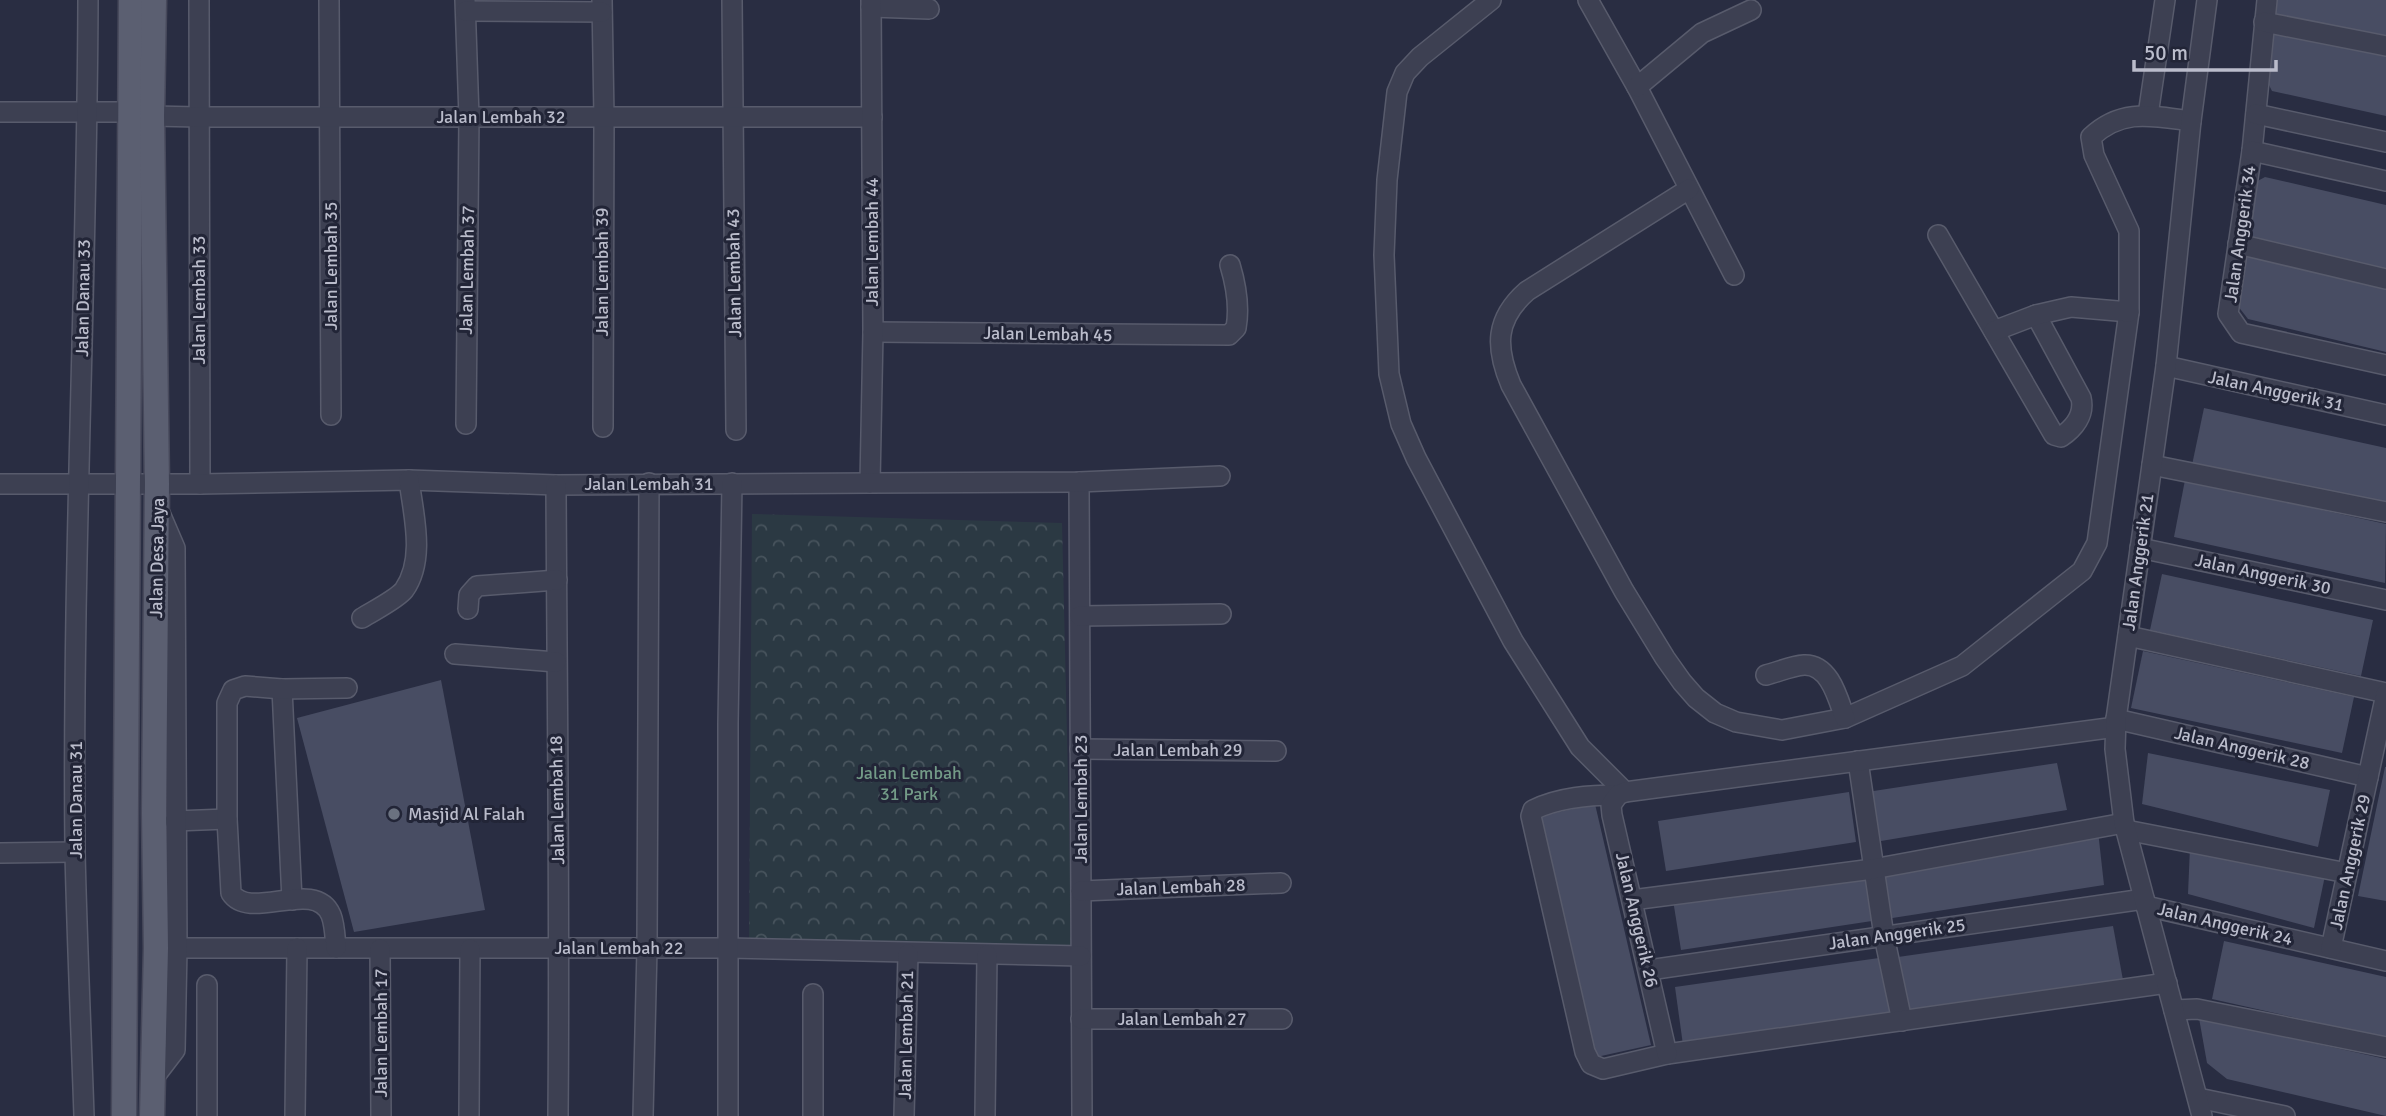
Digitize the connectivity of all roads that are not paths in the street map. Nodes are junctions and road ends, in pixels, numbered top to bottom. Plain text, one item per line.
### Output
1 (88, 0) edge
2 (131, 0) edge
3 (154, 0) edge
4 (199, 0) edge
5 (329, 0) edge
6 (732, 0) edge
7 (1491, 0) edge
8 (1588, 0) edge
9 (2165, 0) edge
10 (2207, 0) edge
11 (2267, 0) edge
12 (871, 3) edge
13 (466, 6) edge
14 (602, 6) edge
15 (929, 9) dead end
16 (1751, 10) dead end
17 (2264, 22) junction
18 (2386, 46) edge
19 (1637, 87) junction
20 (88, 111) junction
21 (0, 112) edge
22 (141, 113) junction
23 (2256, 114) junction
24 (2148, 115) junction
25 (199, 117) junction
26 (331, 117) junction
27 (469, 117) junction
28 (604, 117) junction
29 (732, 117) junction
30 (872, 117) junction
31 (2190, 121) junction
32 (2386, 142) edge
33 (2252, 151) junction
34 (2386, 181) edge
35 (1689, 189) junction
36 (1938, 235) dead end
37 (2238, 244) junction
38 (1230, 265) dead end
39 (1734, 275) dead end
40 (2386, 278) edge
41 (2129, 312) junction
42 (2036, 315) junction
43 (1994, 331) junction
44 (873, 332) junction
45 (2386, 365) edge
46 (2166, 366) junction
47 (331, 415) dead end
48 (2386, 415) edge
49 (466, 424) dead end
50 (603, 427) dead end
51 (736, 430) dead end
52 (2152, 465) junction
53 (1220, 476) dead end
54 (409, 480) junction
55 (1079, 482) junction
56 (649, 483) junction
57 (732, 483) junction
58 (870, 483) junction
59 (0, 484) edge
60 (79, 484) junction
61 (128, 484) junction
62 (200, 484) junction
63 (556, 485) junction
64 (157, 495) junction
65 (2386, 512) edge
66 (2140, 548) junction
67 (556, 580) junction
68 (2386, 600) edge
69 (468, 609) dead end
70 (1221, 614) dead end
71 (1080, 616) junction
72 (362, 618) dead end
73 (2128, 636) junction
74 (455, 654) dead end
75 (556, 662) junction
76 (1766, 675) dead end
77 (347, 688) dead end
78 (282, 689) junction
79 (2386, 693) edge
80 (1846, 718) junction
81 (2116, 723) junction
82 (1080, 750) junction
83 (1276, 751) dead end
84 (1858, 761) junction
85 (2368, 777) junction
86 (1622, 793) junction
87 (227, 819) junction
88 (175, 821) junction
89 (2125, 826) junction
90 (0, 852) edge
91 (75, 852) junction
92 (1873, 869) junction
93 (2347, 873) junction
94 (1281, 883) dead end
95 (1081, 891) junction
96 (292, 900) junction
97 (1632, 900) junction
98 (2145, 903) junction
99 (1884, 936) junction
100 (166, 948) junction
101 (297, 948) junction
102 (337, 948) junction
103 (559, 948) junction
104 (647, 948) junction
105 (728, 948) junction
106 (2331, 948) junction
107 (380, 949) junction
108 (470, 949) junction
109 (908, 954) junction
110 (986, 955) junction
111 (1081, 956) junction
112 (2386, 961) edge
113 (1649, 970) junction
114 (2167, 983) junction
115 (207, 985) dead end
116 (813, 994) dead end
117 (2174, 1010) junction
118 (1081, 1019) junction
119 (1282, 1019) dead end
120 (1902, 1021) junction
121 (2386, 1047) edge
122 (1667, 1054) junction
123 (2200, 1107) edge
124 (83, 1116) edge
125 (124, 1116) edge
126 (152, 1116) edge
127 (206, 1116) edge
128 (295, 1116) edge
129 (381, 1116) edge
130 (469, 1116) edge
131 (558, 1116) edge
132 (643, 1116) edge
133 (728, 1116) edge
134 (813, 1116) edge
135 (904, 1116) edge
136 (985, 1116) edge
137 (1082, 1116) edge
138 (2285, 1116) edge

1 - 20 street, Jalan Danau 33
2 - 22 main road, Jalan Desa Jaya
3 - 22 main road, Jalan Desa Jaya
4 - 25 street, Jalan Lembah 33
5 - 26 street, Jalan Lembah 35
6 - 29 street, Jalan Lembah 43
7 - 86 street
8 - 19 street
9 - 24 street
10 - 31 street, Jalan Anggerik 21
11 - 17 street, Jalan Anggerik 34
12 - 15 street
12 - 30 street, Jalan Lembah 44
13 - 14 street
13 - 27 street, Jalan Lembah 37
14 - 28 street, Jalan Lembah 39
16 - 19 street
17 - 18 street
17 - 23 street, Jalan Anggerik 34
19 - 35 street
20 - 21 street, Jalan Lembah 32
20 - 22 street, Jalan Lembah 32
20 - 60 street, Jalan Danau 33
22 - 25 street, Jalan Lembah 32
22 - 61 main road, Jalan Desa Jaya
22 - 64 main road, Jalan Desa Jaya
23 - 32 street
23 - 33 street, Jalan Anggerik 34
24 - 31 street
24 - 41 street
25 - 26 street, Jalan Lembah 32
25 - 62 street, Jalan Lembah 33
26 - 27 street, Jalan Lembah 32
26 - 47 street, Jalan Lembah 35
27 - 28 street, Jalan Lembah 32
27 - 49 street, Jalan Lembah 37
28 - 29 street, Jalan Lembah 32
28 - 50 street, Jalan Lembah 39
29 - 30 street, Jalan Lembah 32
29 - 51 street, Jalan Lembah 43
30 - 44 street, Jalan Lembah 44
31 - 46 street, Jalan Anggerik 21
33 - 34 street
33 - 37 street, Jalan Anggerik 34
35 - 39 street
35 - 80 street
36 - 43 street
37 - 40 street
37 - 45 street, Jalan Anggerik 34
38 - 44 street, Jalan Lembah 45
41 - 42 street
41 - 80 street
42 - 43 street
42 - 43 street
44 - 58 street, Jalan Lembah 44
46 - 48 street, Jalan Anggerik 31
46 - 52 street, Jalan Anggerik 21
52 - 65 street
52 - 66 street, Jalan Anggerik 21
53 - 55 street, Jalan Lembah 31
54 - 62 street, Jalan Lembah 31
54 - 63 street, Jalan Lembah 31
54 - 72 street
55 - 58 street, Jalan Lembah 31
55 - 71 street, Jalan Lembah 23
56 - 57 street, Jalan Lembah 31
56 - 63 street, Jalan Lembah 31
56 - 104 street
57 - 58 street, Jalan Lembah 31
57 - 105 street
59 - 60 street, Jalan Lembah 31
60 - 61 street, Jalan Lembah 31
60 - 91 street, Jalan Danau 31
61 - 64 street, Jalan Lembah 31
61 - 125 main road, Jalan Desa Jaya
62 - 64 street, Jalan Lembah 31
63 - 67 street, Jalan Lembah 18
64 - 88 street
64 - 100 main road, Jalan Desa Jaya
66 - 68 street, Jalan Anggerik 30
66 - 73 street, Jalan Anggerik 21
67 - 69 street
67 - 75 street, Jalan Lembah 18
70 - 71 street
71 - 82 street, Jalan Lembah 23
73 - 79 street
73 - 81 street, Jalan Anggerik 21
74 - 75 street
75 - 103 street, Jalan Lembah 18
76 - 80 street
77 - 78 street
78 - 87 street
78 - 96 street
79 - 85 street, Jalan Anggerik 29
81 - 84 street
81 - 85 street, Jalan Anggerik 28
81 - 89 street, Jalan Anggerik 21
82 - 83 street, Jalan Lembah 29
82 - 95 street, Jalan Lembah 23
84 - 86 street
84 - 92 street
85 - 93 street, Jalan Anggerik 29
86 - 97 street, Jalan Anggerik 26
86 - 122 street
87 - 88 street
87 - 96 street
88 - 100 street
89 - 92 street
89 - 93 street
89 - 98 street, Jalan Anggerik 21
90 - 91 street
91 - 124 street, Jalan Danau 31
92 - 97 street
92 - 99 street
93 - 106 street, Jalan Anggerik 29
94 - 95 street, Jalan Lembah 28
95 - 111 street, Jalan Lembah 23
96 - 102 street
97 - 113 street, Jalan Anggerik 26
98 - 99 street, Jalan Anggerik 25
98 - 106 street, Jalan Anggerik 24
98 - 114 street, Jalan Anggerik 21
99 - 113 street, Jalan Anggerik 25
99 - 120 street
100 - 101 street, Jalan Lembah 22
100 - 126 main road, Jalan Desa Jaya
101 - 102 street, Jalan Lembah 22
101 - 128 street
102 - 107 street, Jalan Lembah 22
103 - 104 street, Jalan Lembah 22
103 - 108 street, Jalan Lembah 22
103 - 131 street, Jalan Lembah 18
104 - 105 street, Jalan Lembah 22
104 - 132 street
105 - 109 street, Jalan Lembah 22
105 - 133 street
106 - 112 street, Jalan Anggerik 24
107 - 108 street, Jalan Lembah 22
107 - 129 street, Jalan Lembah 17
108 - 130 street
109 - 110 street, Jalan Lembah 22
109 - 135 street, Jalan Lembah 21
110 - 111 street, Jalan Lembah 22
110 - 136 street
111 - 118 street, Jalan Lembah 23
113 - 122 street, Jalan Anggerik 26
114 - 117 street, Jalan Anggerik 21
114 - 120 street
115 - 127 street
116 - 134 street
117 - 121 street
117 - 123 street, Jalan Anggerik 21
118 - 119 street, Jalan Lembah 27
118 - 137 street, Jalan Lembah 23
120 - 122 street
123 - 138 street

